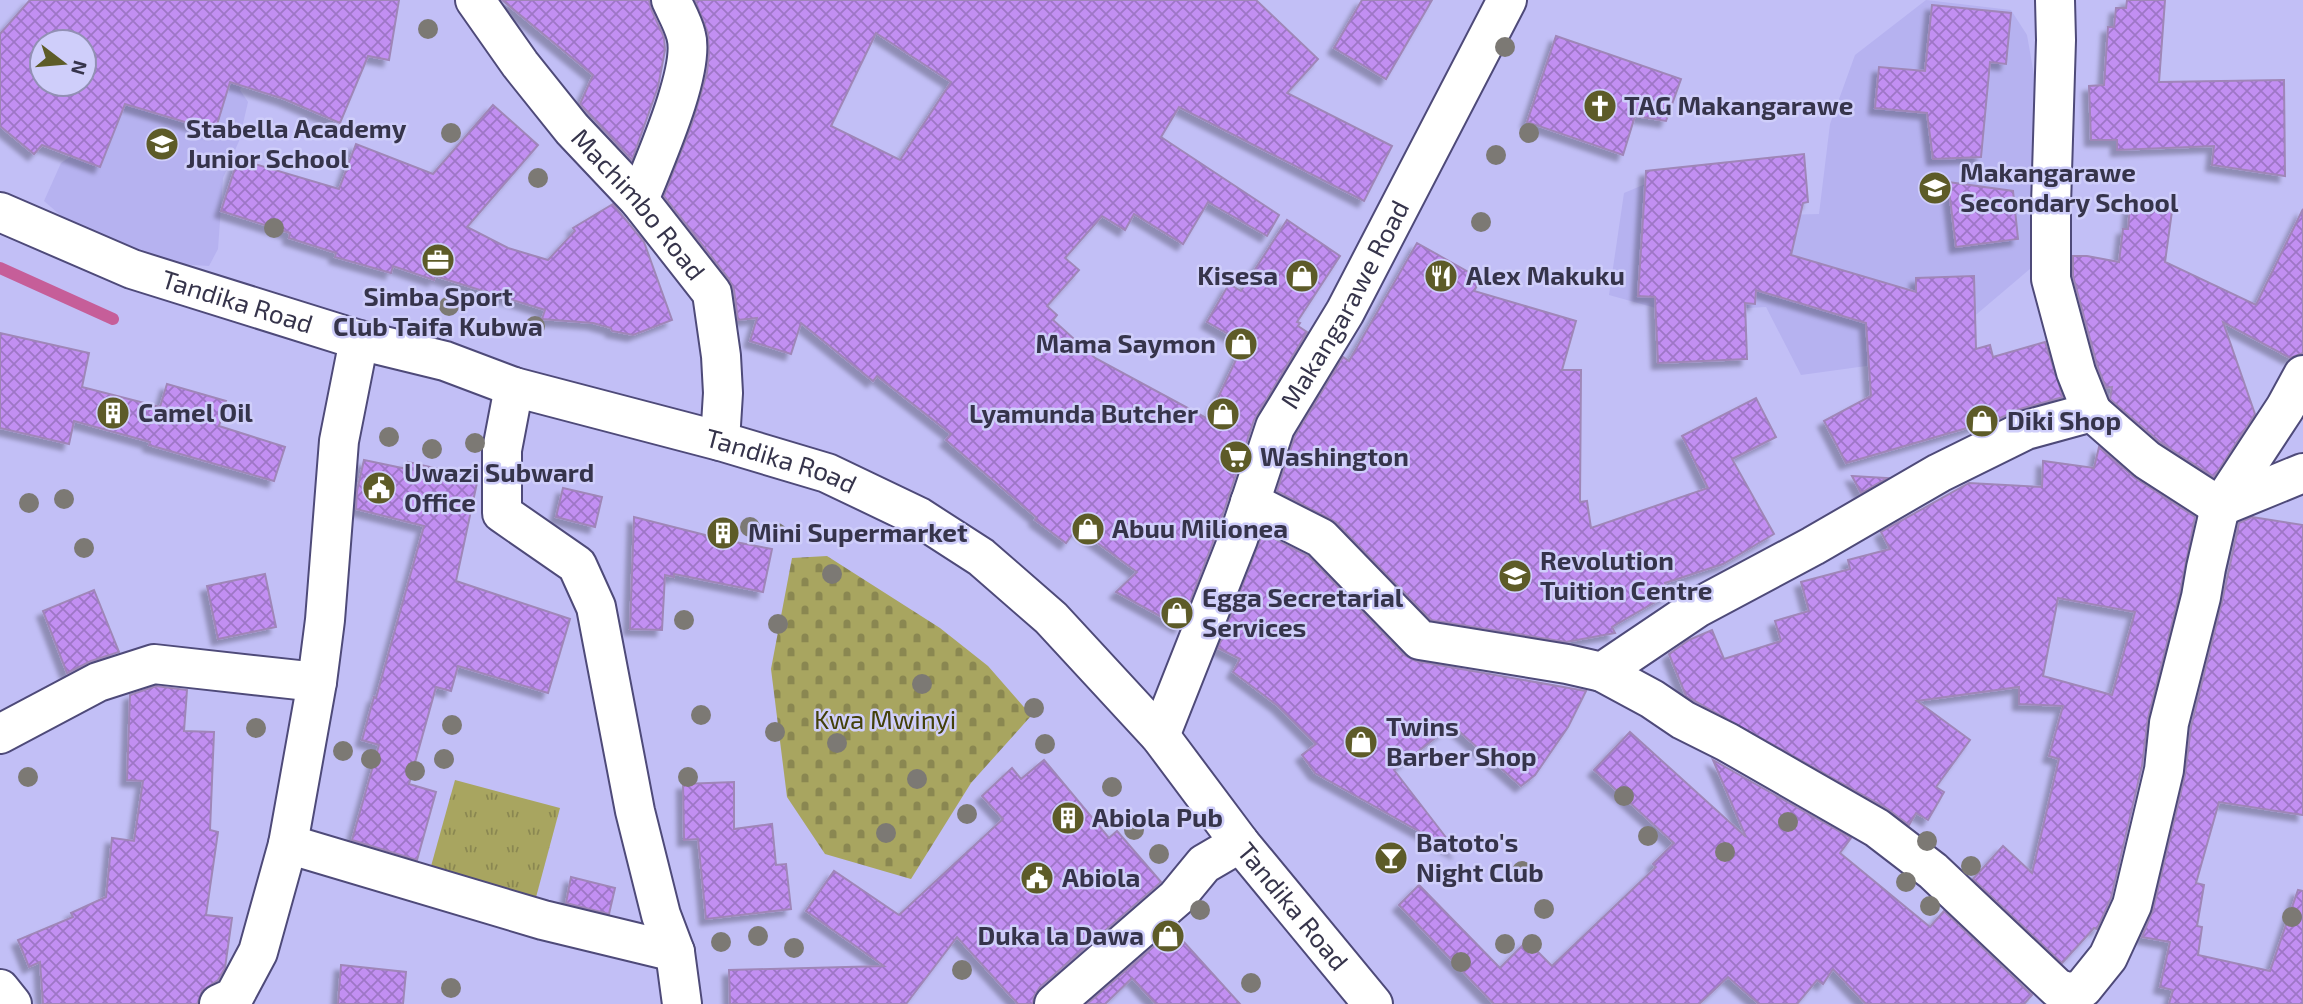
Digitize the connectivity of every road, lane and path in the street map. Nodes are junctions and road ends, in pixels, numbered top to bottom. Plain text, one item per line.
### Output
1 (475, 0) edge
2 (671, 0) edge
3 (2055, 0) edge
4 (1503, 1) edge
5 (639, 200) junction
6 (0, 212) edge
7 (359, 340) junction
8 (2303, 375) edge
9 (514, 387) junction
10 (2092, 412) junction
11 (720, 441) junction
12 (2303, 473) edge
13 (1250, 502) junction
14 (2220, 508) junction
15 (1602, 672) junction
16 (317, 682) junction
17 (0, 734) edge
18 (1160, 736) junction
19 (1240, 843) junction
20 (288, 844) junction
21 (675, 952) junction
22 (0, 989) edge
23 (1364, 1000) edge
24 (230, 1002) edge
25 (12, 1004) edge
26 (682, 1004) edge
27 (1054, 1004) edge

1 - 5 street, Machimbo Road
2 - 5 street
3 - 10 street
4 - 13 street, Makangarawe Road
5 - 11 street, Machimbo Road
6 - 7 street, Tandika Road
7 - 9 street, Tandika Road
7 - 16 street
8 - 14 street
9 - 11 street, Tandika Road
9 - 21 street
10 - 14 street
10 - 15 street
11 - 18 street, Tandika Road
12 - 14 street
13 - 15 street
13 - 18 street, Makangarawe Road
14 - 15 street
16 - 17 street
16 - 20 street
18 - 19 street, Tandika Road
19 - 23 street, Tandika Road
19 - 27 street
20 - 21 street
20 - 24 street
21 - 26 street
22 - 25 street

